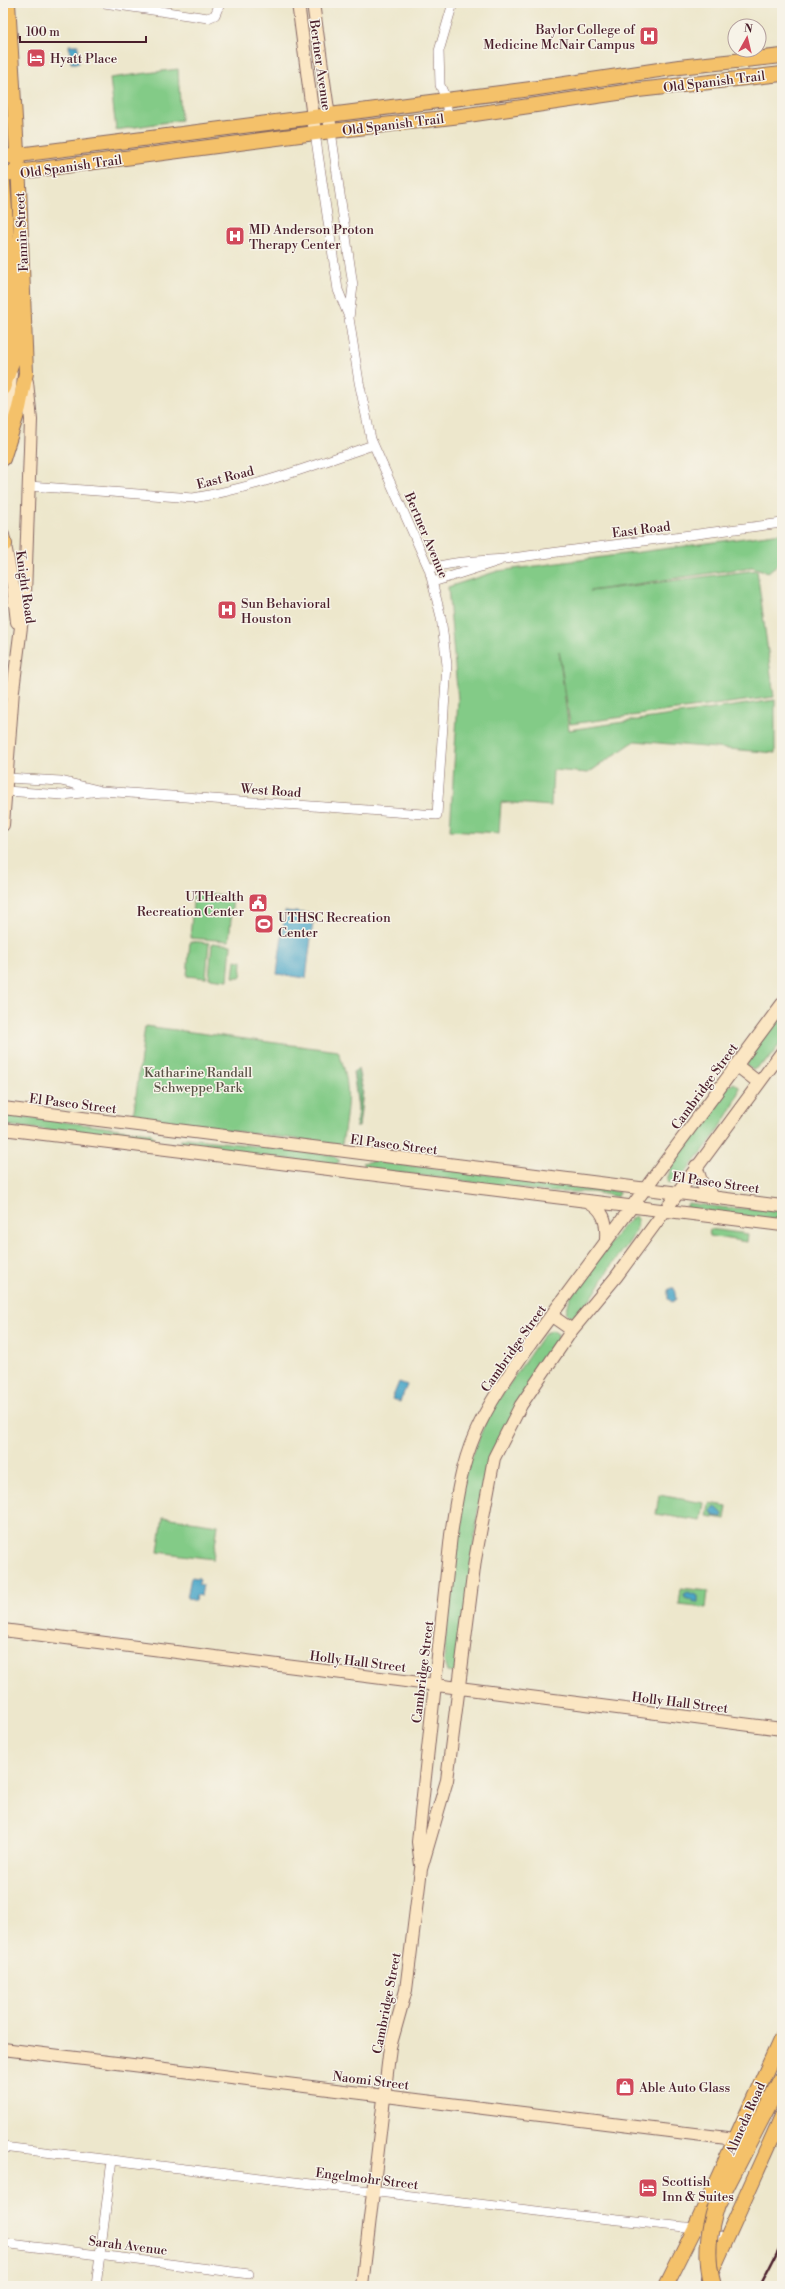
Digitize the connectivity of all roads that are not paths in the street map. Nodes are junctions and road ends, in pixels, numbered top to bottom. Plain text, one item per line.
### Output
1 (8, 3) edge
2 (104, 3) edge
3 (220, 3) edge
4 (298, 3) edge
5 (313, 3) edge
6 (453, 3) edge
7 (782, 57) edge
8 (782, 74) edge
9 (446, 99) junction
10 (328, 114) junction
11 (314, 116) junction
12 (448, 118) junction
13 (331, 131) junction
14 (315, 133) junction
15 (154, 136) junction
16 (156, 154) junction
17 (18, 155) junction
18 (3, 157) edge
19 (18, 173) junction
20 (3, 174) edge
21 (3, 182) edge
22 (18, 310) junction
23 (350, 318) junction
24 (12, 362) junction
25 (26, 373) junction
26 (3, 388) edge
27 (3, 422) edge
28 (373, 445) junction
29 (3, 459) edge
30 (29, 486) junction
31 (782, 523) edge
32 (4, 540) edge
33 (504, 559) junction
34 (429, 569) junction
35 (433, 582) junction
36 (19, 643) junction
37 (7, 778) junction
38 (6, 790) junction
39 (102, 791) junction
40 (437, 815) joint
41 (3, 825) edge
42 (782, 1004) edge
43 (782, 1052) edge
44 (736, 1066) junction
45 (758, 1082) junction
46 (3, 1108) edge
47 (3, 1129) edge
48 (172, 1130) junction
49 (169, 1150) junction
50 (353, 1153) junction
51 (696, 1166) junction
52 (347, 1171) junction
53 (646, 1187) junction
54 (678, 1191) junction
55 (713, 1196) junction
56 (582, 1200) junction
57 (632, 1206) junction
58 (782, 1206) edge
59 (664, 1210) junction
60 (782, 1225) edge
61 (606, 1239) junction
62 (552, 1316) junction
63 (572, 1330) junction
64 (3, 1630) edge
65 (434, 1685) junction
66 (460, 1688) junction
67 (782, 1729) edge
68 (421, 1868) junction
69 (782, 2036) edge
70 (3, 2049) edge
71 (782, 2078) edge
72 (385, 2096) junction
73 (782, 2116) edge
74 (735, 2139) junction
75 (3, 2147) edge
76 (112, 2160) junction
77 (373, 2192) junction
78 (695, 2228) junction
79 (728, 2239) junction
80 (3, 2242) edge
81 (100, 2255) junction
82 (249, 2274) dead end
83 (96, 2286) edge
84 (362, 2286) edge
85 (666, 2286) edge
86 (706, 2286) edge
87 (713, 2286) edge

1 - 17 main road, Fannin Street
2 - 3 street
4 - 11 street, Bertner Avenue
5 - 10 street, Bertner Avenue
6 - 9 street
7 - 9 main road, Old Spanish Trail
8 - 12 main road, Old Spanish Trail
9 - 10 main road, Old Spanish Trail
9 - 12 street
10 - 11 main road, Old Spanish Trail
10 - 13 street, Bertner Avenue
11 - 14 street, Bertner Avenue
11 - 15 main road, Old Spanish Trail
12 - 13 main road, Old Spanish Trail
13 - 14 main road, Old Spanish Trail
13 - 23 street, Bertner Avenue
14 - 16 main road, Old Spanish Trail
14 - 23 street, Bertner Avenue
15 - 16 main road
15 - 17 main road, Old Spanish Trail
16 - 19 main road, Old Spanish Trail
17 - 18 main road, Old Spanish Trail
17 - 19 main road, Fannin Street
19 - 20 main road, Old Spanish Trail
19 - 22 main road, Fannin Street
21 - 22 main road, Fannin Street
22 - 24 main road, Fannin Street
22 - 25 main road, Fannin Street
23 - 28 street, Bertner Avenue
24 - 26 main road, Fannin Street
24 - 27 street
25 - 29 main road, Fannin Street
25 - 30 street, Knight Road
28 - 30 street, East Road
28 - 34 street, Bertner Avenue
30 - 36 street, Knight Road
31 - 33 street, East Road
32 - 36 street, Knight Road
33 - 34 street, East Road
33 - 35 street, East Road
34 - 35 street, Bertner Avenue
35 - 40 street, Bertner Avenue
36 - 37 street, Knight Road
37 - 38 street, Knight Road
37 - 39 street, West Road
38 - 39 street, West Road
38 - 41 street, Knight Road
39 - 40 street, West Road
42 - 44 street, Cambridge Street
43 - 45 street, Cambridge Street
44 - 45 street
44 - 53 street, Cambridge Street
45 - 51 street, Cambridge Street
46 - 48 street, El Paseo Street
47 - 49 street
48 - 49 street
48 - 50 street, El Paseo Street
49 - 52 street
50 - 52 street
50 - 53 street, El Paseo Street
51 - 54 street, Cambridge Street
51 - 55 street
52 - 56 street
53 - 54 street, El Paseo Street
53 - 57 street, Cambridge Street
54 - 55 street, El Paseo Street
54 - 59 street, Cambridge Street
55 - 58 street, El Paseo Street
56 - 57 street
56 - 61 street
57 - 59 street
57 - 61 street, Cambridge Street
59 - 60 street
59 - 63 street, Cambridge Street
61 - 62 street, Cambridge Street
62 - 63 street
62 - 65 street, Cambridge Street
63 - 66 street, Cambridge Street
64 - 65 street, Holly Hall Street
65 - 66 street, Holly Hall Street
65 - 68 street, Cambridge Street
66 - 67 street, Holly Hall Street
66 - 68 street, Cambridge Street
68 - 72 street, Cambridge Street
69 - 74 main road, Almeda Road
70 - 72 street, Naomi Street
71 - 87 highway, bridge
72 - 74 street, Naomi Street
72 - 77 street, Cambridge Street
73 - 79 main road
74 - 78 main road, Almeda Road
75 - 76 street, Engelmohr Street
76 - 77 street, Engelmohr Street
76 - 81 street
77 - 78 street, Engelmohr Street
77 - 84 street, Cambridge Street
78 - 79 street, Engelmohr Street
78 - 85 main road, Almeda Road
79 - 86 main road
80 - 81 street, Sarah Avenue
81 - 82 street, Sarah Avenue
81 - 83 street

